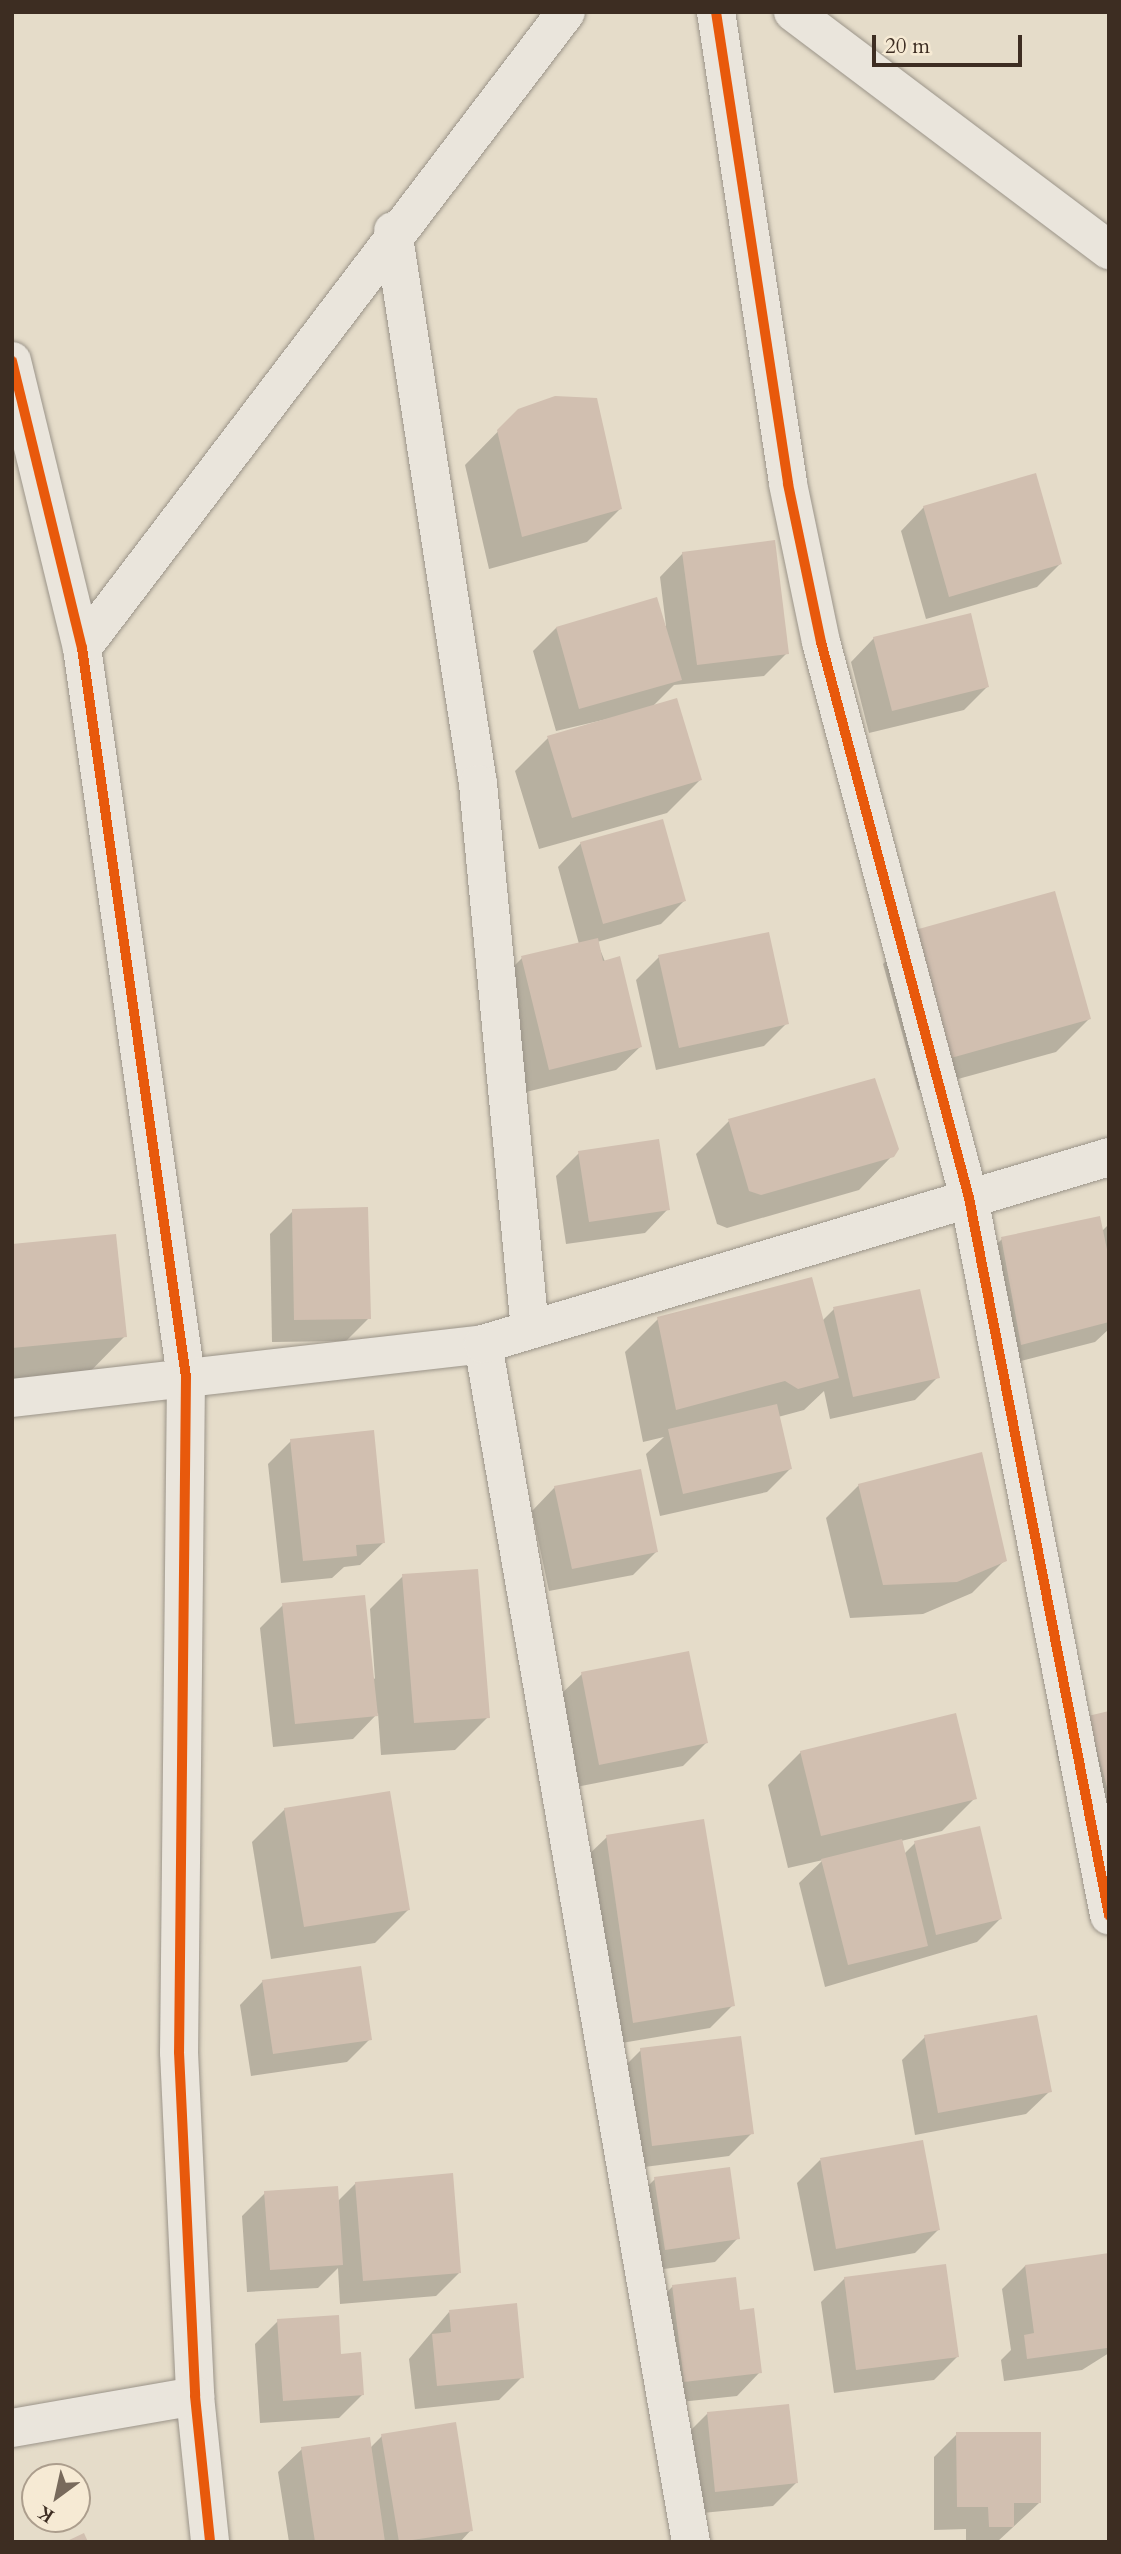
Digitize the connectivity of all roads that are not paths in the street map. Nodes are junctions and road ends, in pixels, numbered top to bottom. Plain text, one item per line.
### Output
1 (566, 12) edge
2 (716, 12) edge
3 (793, 12) edge
4 (393, 231) junction
5 (1109, 250) edge
6 (12, 361) edge
7 (82, 648) junction
8 (1108, 1156) edge
9 (968, 1198) junction
10 (530, 1330) junction
11 (483, 1344) junction
12 (186, 1377) junction
13 (12, 1398) edge
14 (1109, 1915) edge
15 (195, 2396) junction
16 (12, 2428) edge
17 (210, 2542) edge
18 (691, 2542) edge

1 - 4 street
2 - 9 street
3 - 5 street
4 - 7 street
4 - 10 street
6 - 7 street
7 - 12 street
8 - 9 street
9 - 10 street
9 - 14 street
10 - 11 street
11 - 12 street
11 - 18 street
12 - 13 street
12 - 15 street
15 - 16 street
15 - 17 street

